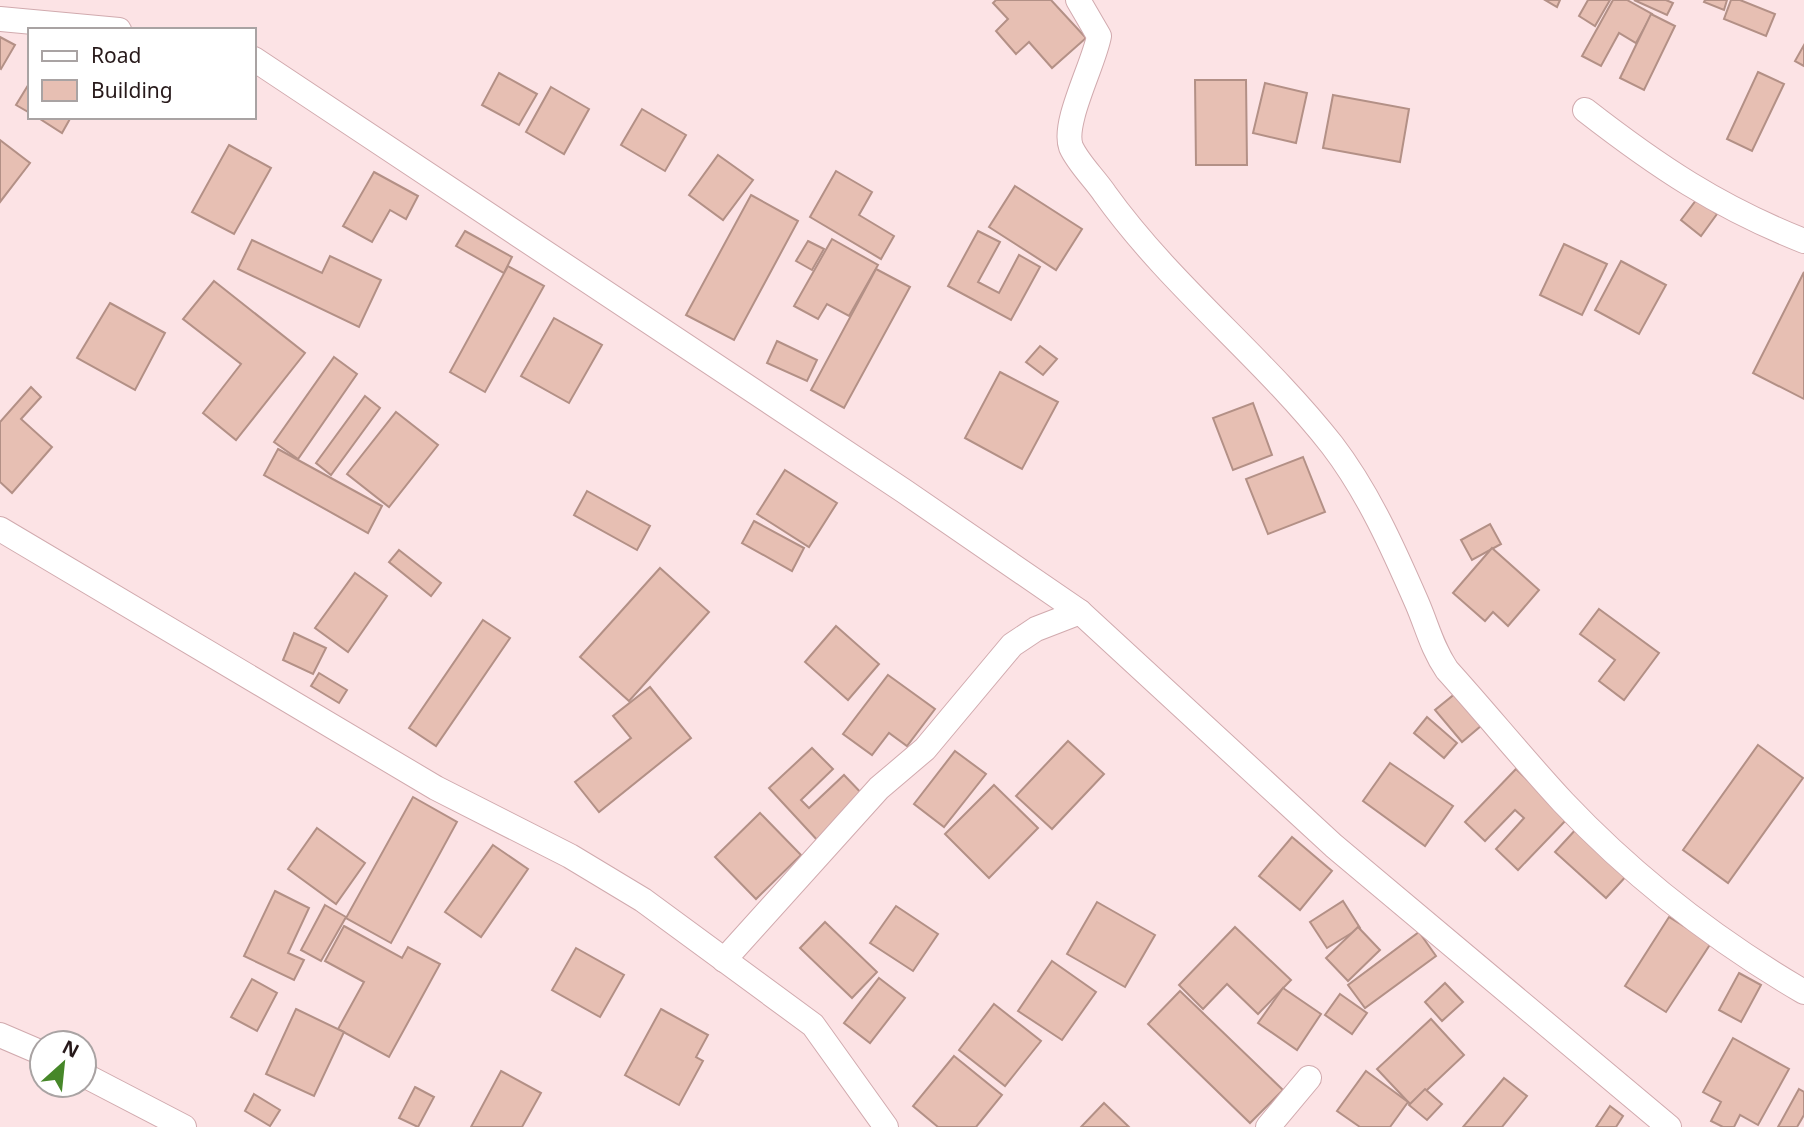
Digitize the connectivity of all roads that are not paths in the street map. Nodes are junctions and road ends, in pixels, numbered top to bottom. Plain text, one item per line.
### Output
1 (1078, 0) edge
2 (0, 19) edge
3 (97, 28) edge
4 (256, 60) edge
5 (1585, 110) dead end
6 (1804, 241) edge
7 (0, 529) edge
8 (1080, 612) junction
9 (724, 960) junction
10 (1804, 992) edge
11 (0, 1035) edge
12 (28, 1047) edge
13 (1309, 1078) dead end
14 (98, 1082) edge
15 (184, 1127) edge
16 (886, 1127) edge
17 (1268, 1127) edge
18 (1670, 1127) edge

1 - 10 street
2 - 3 street
4 - 8 street
5 - 6 street
7 - 9 street
8 - 9 street
8 - 18 street
9 - 16 street
11 - 12 street
13 - 17 street
14 - 15 street

